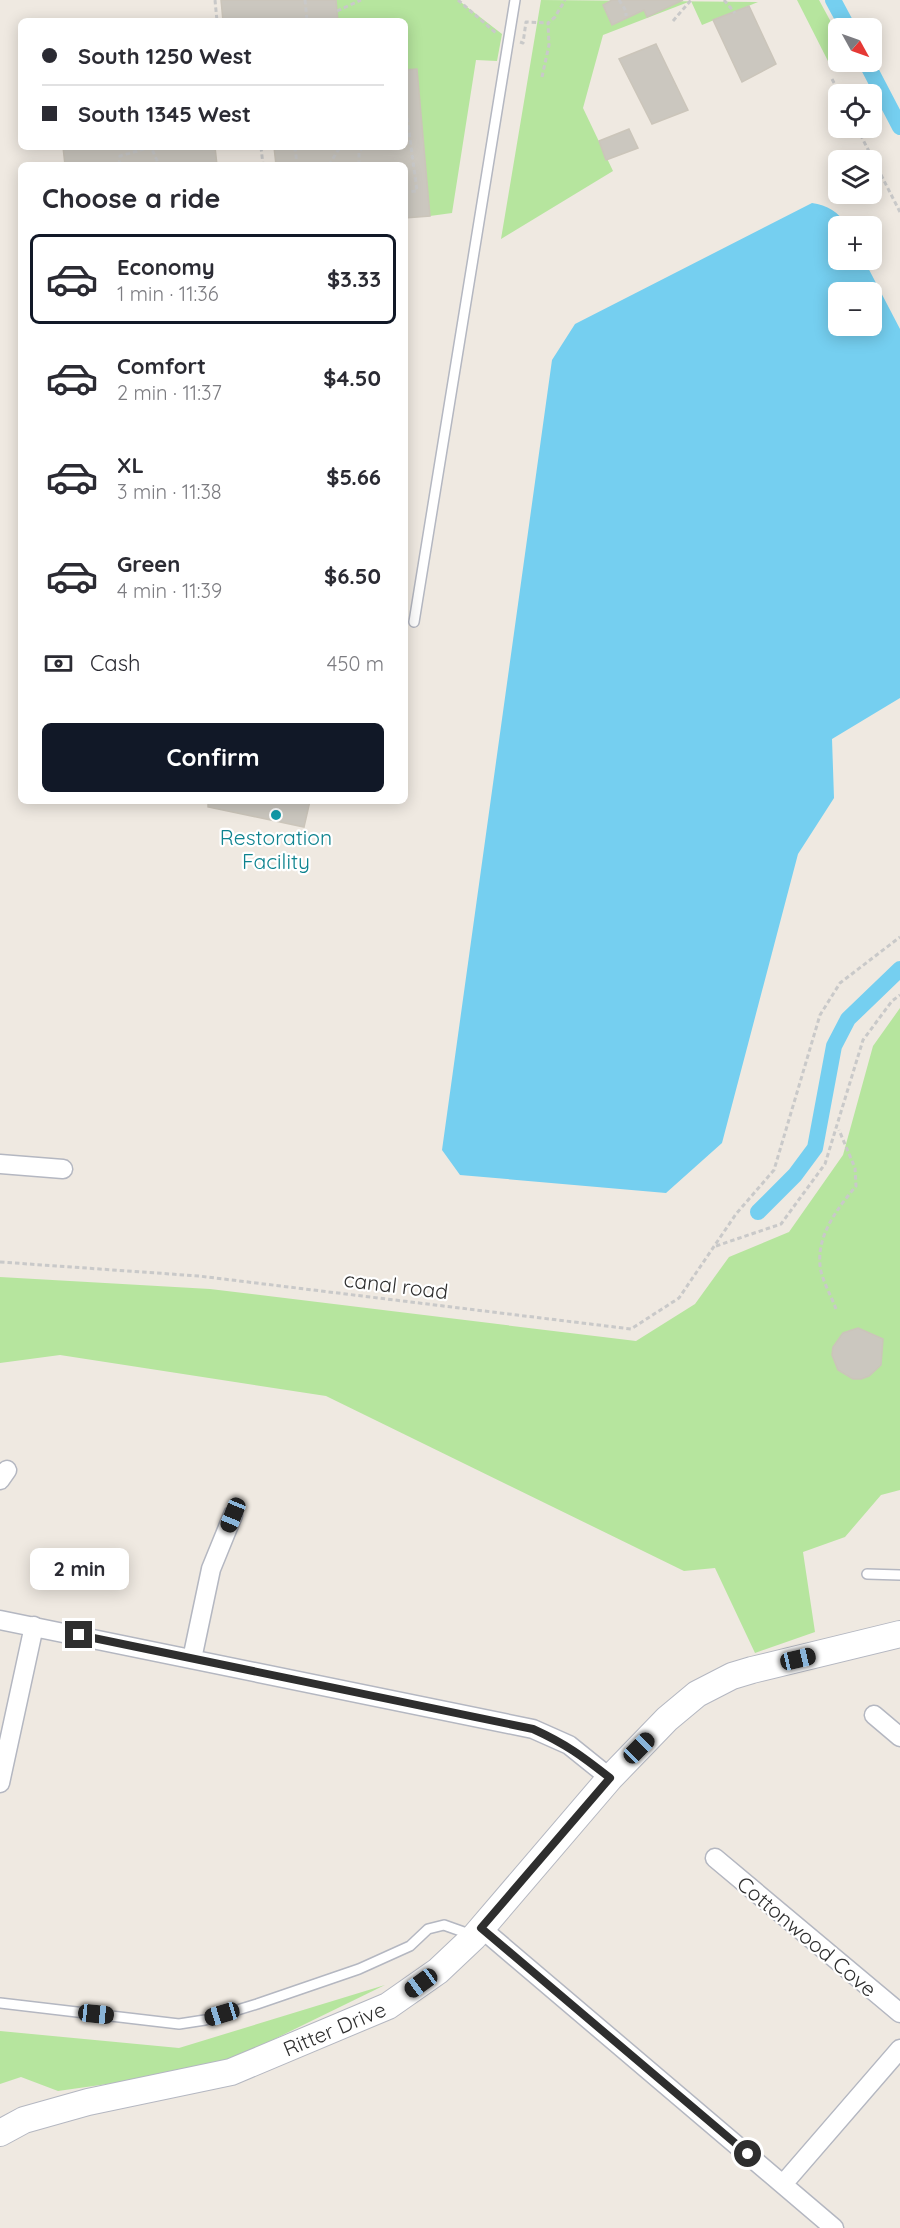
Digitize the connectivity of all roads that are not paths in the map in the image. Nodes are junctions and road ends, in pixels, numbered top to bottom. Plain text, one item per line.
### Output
1 (515, 0) edge
2 (414, 622) dead end
3 (0, 1164) edge
4 (63, 1169) dead end
5 (233, 1515) dead end
6 (867, 1574) dead end
7 (900, 1575) edge
8 (0, 1620) edge
9 (33, 1626) junction
10 (900, 1634) edge
11 (192, 1659) junction
12 (874, 1715) dead end
13 (900, 1737) edge
14 (610, 1778) junction
15 (0, 1783) edge
16 (715, 1858) dead end
17 (477, 1933) junction
18 (0, 2003) edge
19 (900, 2013) edge
20 (900, 2049) edge
21 (0, 2133) edge
22 (784, 2183) junction
23 (834, 2228) edge

1 - 2 lane
3 - 4 street
5 - 11 street
6 - 7 lane
8 - 9 street
9 - 11 street
9 - 15 street
10 - 14 street, Ritter Drive
11 - 14 street
12 - 13 street
14 - 17 street, Ritter Drive
16 - 19 street, Cottonwood Cove
17 - 18 lane
17 - 21 street, Ritter Drive
17 - 22 street
20 - 22 street
22 - 23 street

